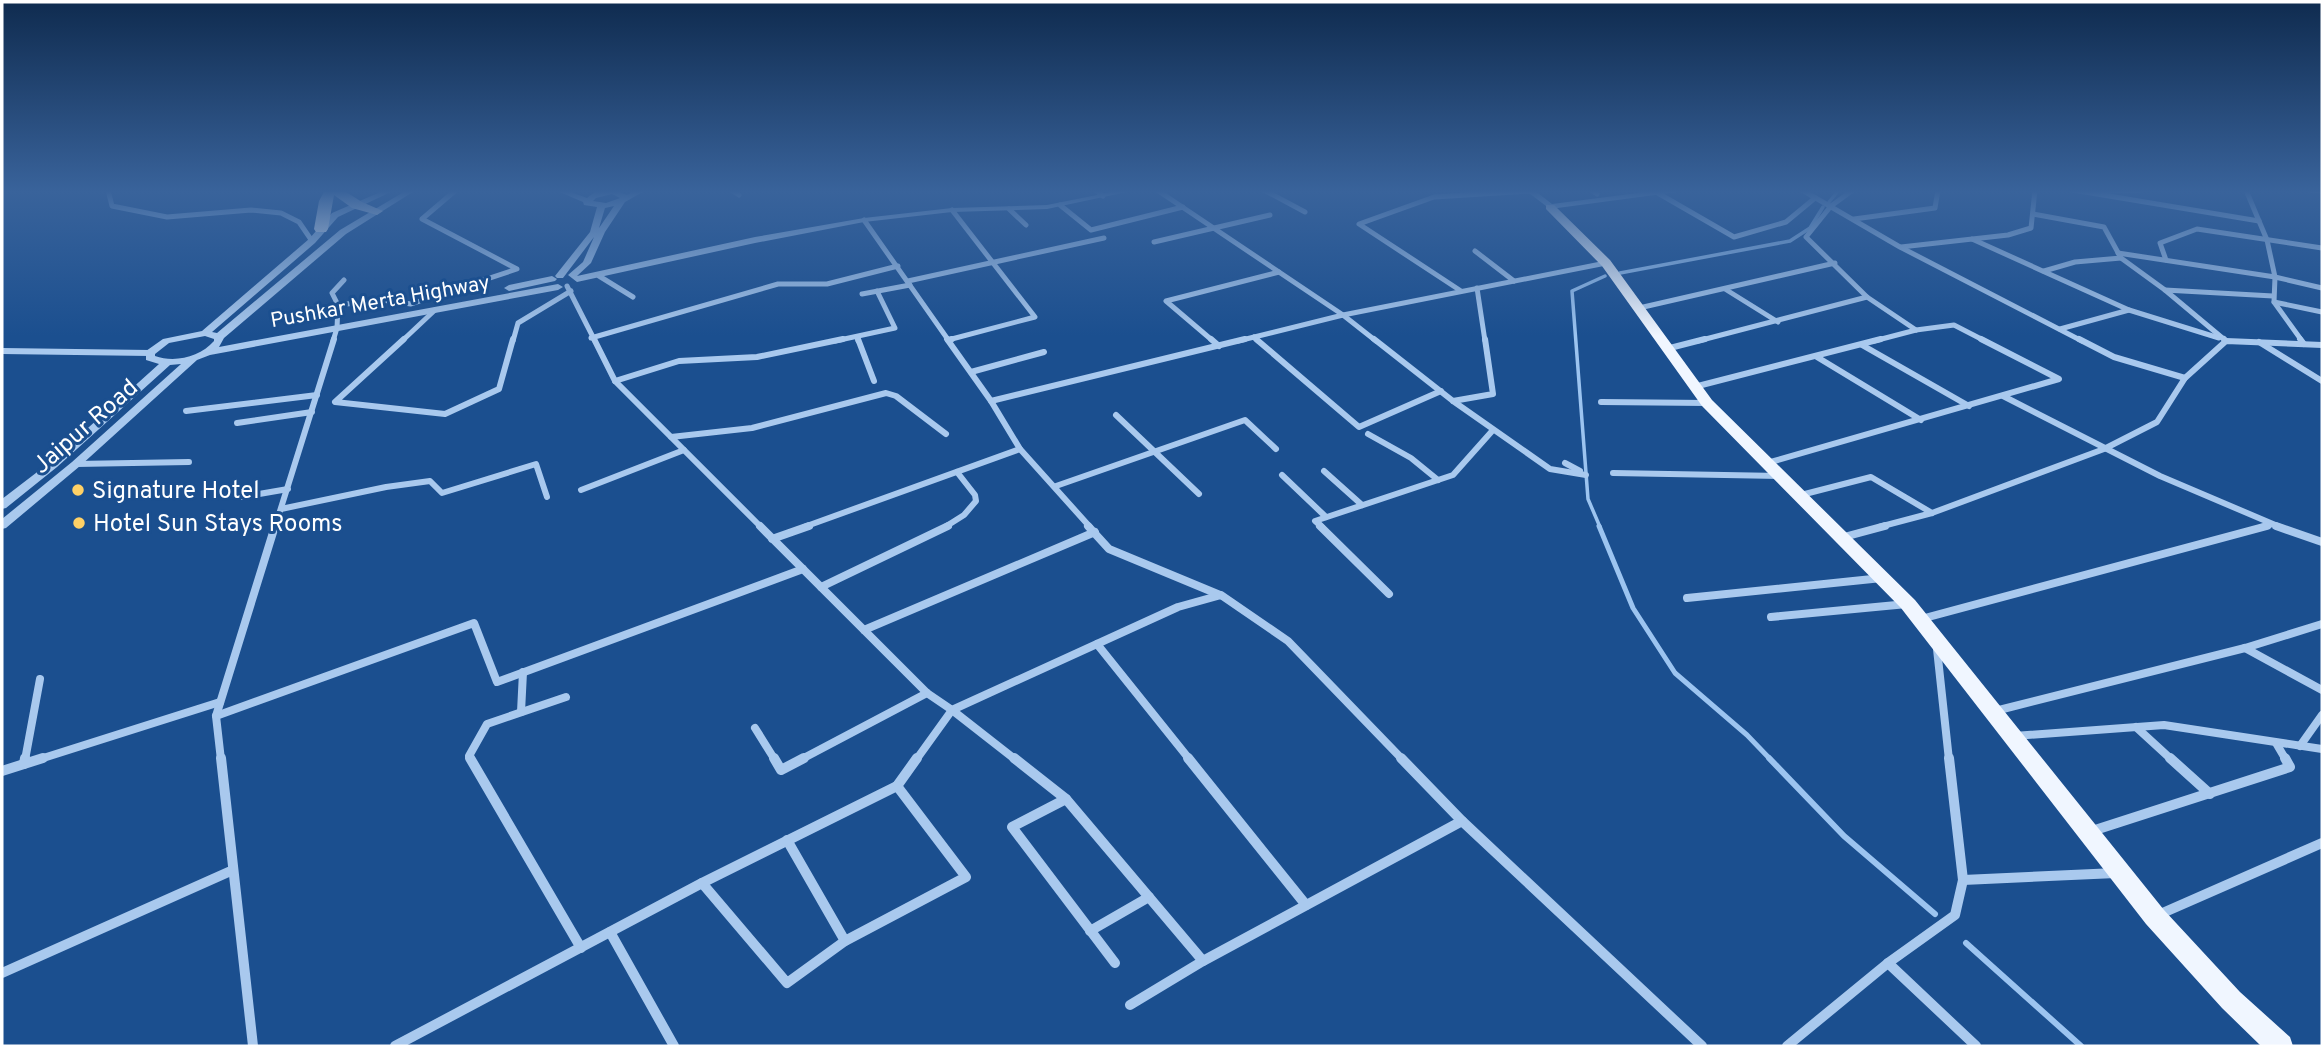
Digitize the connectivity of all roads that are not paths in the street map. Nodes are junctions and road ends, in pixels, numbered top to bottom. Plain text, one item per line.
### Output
1 (310, 239) edge
2 (314, 239) edge
3 (335, 239) edge
4 (460, 239) edge
5 (590, 239) edge
6 (598, 239) edge
7 (761, 239) edge
8 (878, 239) edge
9 (974, 239) edge
10 (1100, 239) edge
11 (1167, 239) edge
12 (1229, 239) edge
13 (1381, 239) edge
14 (1581, 239) edge
15 (1808, 239) edge
16 (1887, 239) edge
17 (1972, 239) joint
18 (2111, 239) edge
19 (2171, 239) edge
20 (2260, 239) edge
21 (2267, 240) junction
22 (312, 242) junction
23 (1154, 242) dead end
24 (1900, 247) junction
25 (2322, 248) edge
26 (1475, 251) dead end
27 (2120, 255) junction
28 (2166, 260) junction
29 (990, 261) junction
30 (1835, 263) junction
31 (645, 265) junction
32 (898, 267) junction
33 (1610, 269) junction
34 (2043, 271) junction
35 (1279, 272) junction
36 (599, 276) junction
37 (575, 277) junction
38 (2275, 277) junction
39 (344, 280) dead end
40 (1514, 281) junction
41 (909, 283) junction
42 (562, 284) junction
43 (1476, 288) junction
44 (2322, 288) edge
45 (1724, 289) junction
46 (2165, 290) junction
47 (877, 291) junction
48 (1461, 292) junction
49 (862, 294) dead end
50 (633, 297) dead end
51 (1867, 297) junction
52 (2273, 299) junction
53 (338, 305) junction
54 (1639, 308) junction
55 (435, 310) junction
56 (2129, 310) junction
57 (2322, 312) edge
58 (1343, 315) junction
59 (1778, 322) junction
60 (338, 325) junction
61 (2060, 329) junction
62 (1916, 330) junction
63 (205, 333) junction
64 (857, 337) junction
65 (1254, 337) junction
66 (591, 338) junction
67 (219, 339) junction
68 (948, 340) junction
69 (2226, 341) junction
70 (2259, 341) junction
71 (2304, 344) junction
72 (1219, 345) junction
73 (1862, 345) junction
74 (2322, 345) edge
75 (1665, 349) junction
76 (2, 351) edge
77 (208, 352) junction
78 (1044, 352) dead end
79 (150, 353) junction
80 (195, 357) junction
81 (1817, 357) junction
82 (167, 362) junction
83 (971, 372) junction
84 (2185, 378) junction
85 (615, 381) junction
86 (874, 381) dead end
87 (2322, 381) edge
88 (1693, 387) junction
89 (1441, 391) junction
90 (317, 395) junction
91 (2003, 396) junction
92 (990, 401) junction
93 (1453, 401) junction
94 (1601, 402) dead end
95 (1707, 403) junction
96 (1969, 406) junction
97 (186, 411) dead end
98 (312, 412) junction
99 (1116, 415) dead end
100 (1921, 420) junction
101 (237, 423) dead end
102 (1493, 430) junction
103 (946, 434) dead end
104 (1368, 434) dead end
105 (671, 437) junction
106 (1020, 449) junction
107 (1276, 449) dead end
108 (2105, 449) junction
109 (684, 450) junction
110 (1155, 452) junction
111 (188, 462) dead end
112 (1565, 463) dead end
113 (1768, 463) junction
114 (76, 464) junction
115 (1324, 471) dead end
116 (957, 472) junction
117 (1612, 473) dead end
118 (1282, 475) dead end
119 (1782, 476) junction
120 (1438, 480) junction
121 (1055, 486) junction
122 (288, 489) junction
123 (581, 490) dead end
124 (1199, 494) dead end
125 (1801, 495) junction
126 (242, 497) dead end
127 (547, 497) dead end
128 (2, 505) edge
129 (1362, 505) junction
130 (281, 509) junction
131 (1932, 513) junction
132 (1326, 517) junction
133 (2270, 525) junction
134 (2, 526) edge
135 (1095, 533) junction
136 (1843, 537) junction
137 (772, 539) junction
138 (2322, 542) edge
139 (803, 569) junction
140 (1882, 578) junction
141 (821, 587) junction
142 (1389, 594) dead end
143 (1221, 595) junction
144 (1687, 598) dead end
145 (1908, 604) junction
146 (1771, 617) dead end
147 (1920, 619) junction
148 (2322, 624) edge
149 (864, 629) junction
150 (1936, 638) junction
151 (1097, 644) junction
152 (2245, 648) junction
153 (523, 673) junction
154 (40, 679) dead end
155 (2322, 690) edge
156 (927, 693) junction
157 (566, 697) dead end
158 (220, 702) junction
159 (952, 710) junction
160 (522, 712) junction
161 (1994, 712) junction
162 (2322, 715) edge
163 (216, 716) junction
164 (2136, 727) junction
165 (755, 728) dead end
166 (2013, 736) junction
167 (2276, 743) junction
168 (2300, 746) junction
169 (2322, 748) edge
170 (24, 764) junction
171 (2, 771) edge
172 (897, 786) junction
173 (2210, 794) junction
174 (1066, 799) junction
175 (1462, 821) junction
176 (2088, 832) junction
177 (787, 840) junction
178 (2322, 843) edge
179 (233, 870) junction
180 (2120, 873) junction
181 (1963, 880) junction
182 (702, 883) junction
183 (1149, 897) junction
184 (1306, 905) junction
185 (2155, 917) junction
186 (1090, 931) junction
187 (610, 932) junction
188 (845, 941) junction
189 (581, 948) junction
190 (1203, 961) junction
191 (1888, 962) junction
192 (1115, 963) dead end
193 (2, 973) edge
194 (1130, 1005) dead end
195 (253, 1046) edge
196 (395, 1046) edge
197 (674, 1046) edge
198 (1702, 1046) edge
199 (1787, 1046) edge
200 (1976, 1046) edge
201 (2280, 1046) edge

1 - 22 street
2 - 22 street
3 - 67 street
4 - 53 street
5 - 42 street
6 - 37 street
7 - 31 street
8 - 32 street
9 - 29 street
10 - 29 street
11 - 23 street
12 - 35 street
13 - 48 street
14 - 33 main road
15 - 30 street
16 - 24 street
17 - 24 street
17 - 34 street
18 - 27 street
19 - 28 street
20 - 21 street
21 - 25 street
21 - 38 street
22 - 63 street
24 - 61 street
26 - 40 street
27 - 28 street
27 - 34 street
27 - 46 street
28 - 38 street
29 - 41 street
29 - 68 street
30 - 45 street
30 - 51 street
31 - 36 street, Pushkar Merta Highway
31 - 37 street, Pushkar Merta Highway
32 - 41 street
32 - 66 street
33 - 40 street
33 - 54 main road
34 - 56 street
35 - 58 street
35 - 72 street
36 - 37 street, Pushkar Merta Highway
36 - 50 street
37 - 42 street, Pushkar Merta Highway
38 - 44 street
38 - 52 street
39 - 53 street
40 - 43 street
41 - 47 street
41 - 68 street
42 - 55 street, Pushkar Merta Highway
42 - 55 street
42 - 60 street, Pushkar Merta Highway
42 - 66 street
43 - 48 street
43 - 93 street
45 - 54 street
45 - 59 street
46 - 52 street
46 - 69 street
47 - 49 street
47 - 64 street
48 - 58 street
51 - 59 street
51 - 62 street
52 - 57 street
52 - 71 street
53 - 60 street
54 - 75 main road
55 - 60 street, Pushkar Merta Highway
56 - 61 street
56 - 69 street
58 - 65 street
58 - 89 street
59 - 75 street
60 - 67 street, Pushkar Merta Highway
60 - 77 street, Pushkar Merta Highway
60 - 90 street
61 - 84 street
62 - 73 street
62 - 91 street
63 - 67 street
63 - 79 street
64 - 85 street
64 - 86 street
65 - 72 street
65 - 89 street
66 - 85 street
67 - 77 street
68 - 83 street
69 - 70 street
69 - 84 street
70 - 71 street
70 - 87 street
71 - 74 street
72 - 92 street
73 - 81 street
73 - 96 street
75 - 88 main road
76 - 79 street
77 - 80 street
78 - 83 street
79 - 82 street
80 - 82 street
80 - 114 street, Jaipur Road
81 - 88 street
81 - 100 street
82 - 128 street, Jaipur Road
83 - 92 street
84 - 108 street
85 - 105 street
88 - 95 main road
89 - 93 street
90 - 97 street
90 - 98 street
91 - 96 street
91 - 108 street
92 - 106 street
93 - 102 street
94 - 95 street
95 - 113 main road
96 - 100 street
98 - 101 street
98 - 122 street
99 - 110 street
100 - 113 street
102 - 112 street
102 - 120 street
103 - 105 street
104 - 120 street
105 - 109 street
106 - 116 street
106 - 121 street
107 - 110 street
108 - 131 street
108 - 133 street
109 - 123 street
109 - 137 street
110 - 121 street
110 - 124 street
111 - 114 street
113 - 119 main road
114 - 134 street, Jaipur Road
115 - 129 street
116 - 137 street
116 - 141 street
117 - 119 street
118 - 132 street
119 - 125 main road
120 - 129 street
121 - 135 street
122 - 126 street
122 - 130 street
125 - 131 street
125 - 136 main road
127 - 130 street
129 - 132 street
130 - 158 street
131 - 136 street
132 - 142 street
133 - 138 street
133 - 147 street
135 - 143 street
135 - 149 street
136 - 140 main road
137 - 139 street
139 - 141 street
139 - 153 street
140 - 144 street
140 - 145 main road
141 - 149 street
143 - 151 street
143 - 175 street
145 - 146 street
145 - 147 main road
147 - 150 main road
148 - 152 street
149 - 156 street
150 - 161 main road
150 - 181 street
151 - 159 street
151 - 184 street
152 - 155 street
152 - 161 street
153 - 160 street
153 - 163 street
154 - 170 street
156 - 159 street
156 - 165 street
157 - 160 street
158 - 163 street
158 - 170 street
159 - 172 street
159 - 174 street
160 - 189 street
161 - 166 main road
162 - 168 street
163 - 179 street
164 - 166 street
164 - 167 street
164 - 173 street
166 - 176 main road
167 - 168 street
167 - 173 street
168 - 169 street
170 - 171 street
172 - 177 street
172 - 188 street
173 - 176 street
174 - 183 street
174 - 186 street
175 - 184 street
175 - 198 street
176 - 180 main road
177 - 182 street
177 - 188 street
178 - 185 street
179 - 193 street
179 - 195 street
180 - 181 street
180 - 185 main road
181 - 191 street
182 - 187 street
182 - 188 street
183 - 186 street
183 - 190 street
184 - 190 street
185 - 201 main road
186 - 192 street
187 - 189 street
187 - 197 street
189 - 196 street
190 - 194 street
191 - 199 street
191 - 200 street

